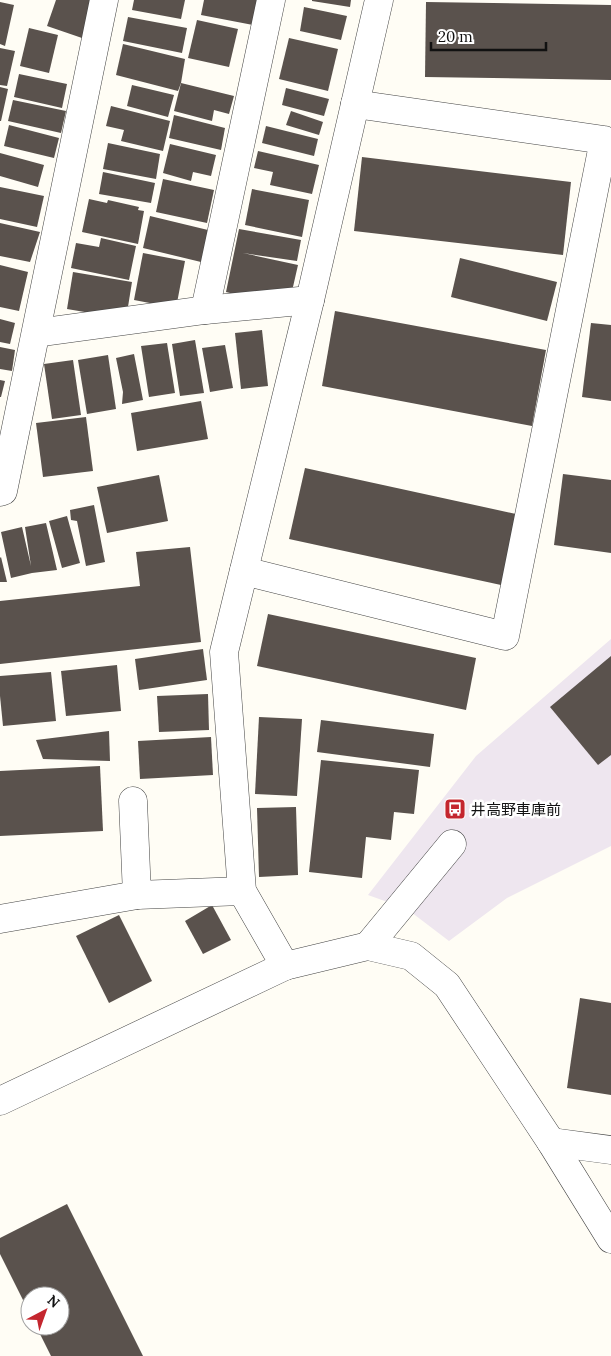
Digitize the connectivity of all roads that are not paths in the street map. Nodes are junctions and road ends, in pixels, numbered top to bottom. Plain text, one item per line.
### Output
1 (104, 0) edge
2 (270, 0) edge
3 (379, 0) edge
4 (355, 104) junction
5 (310, 300) junction
6 (205, 310) junction
7 (36, 333) junction
8 (0, 492) edge
9 (244, 571) junction
10 (132, 801) dead end
11 (452, 844) dead end
12 (242, 891) junction
13 (137, 895) junction
14 (0, 919) edge
15 (368, 946) junction
16 (285, 966) junction
17 (0, 1101) edge
18 (551, 1142) junction
19 (611, 1150) edge
20 (611, 1239) edge

1 - 7 street
2 - 6 street
3 - 4 street
4 - 5 street
4 - 9 street
5 - 6 street
5 - 9 street
6 - 7 street
7 - 8 street
9 - 12 street
10 - 13 street
11 - 15 street
12 - 13 street
12 - 16 street
13 - 14 street
15 - 16 street
15 - 18 street
16 - 17 street
18 - 19 street
18 - 20 street

